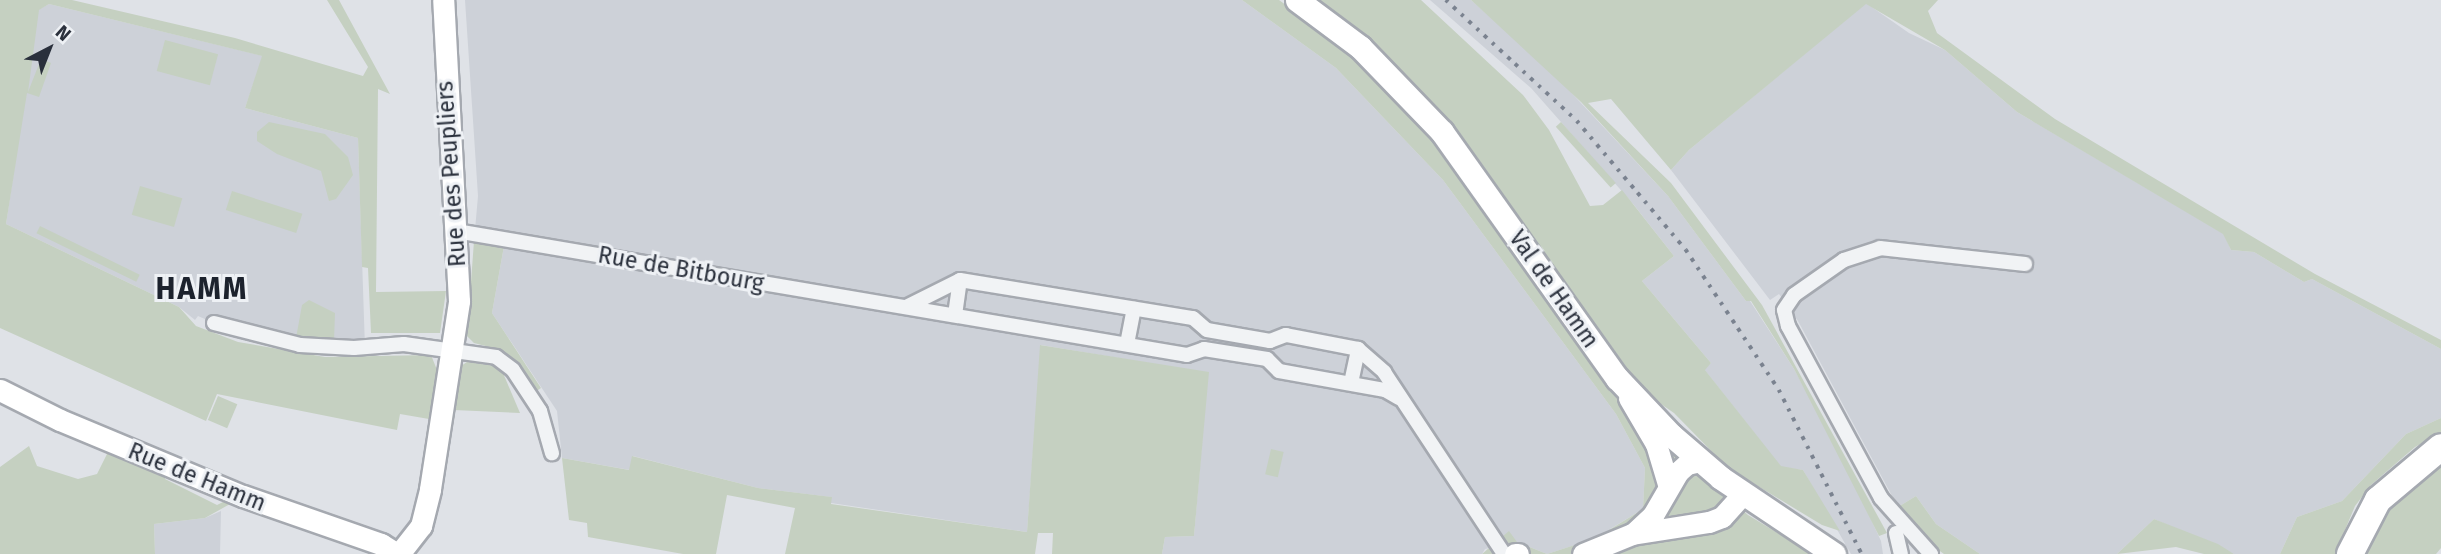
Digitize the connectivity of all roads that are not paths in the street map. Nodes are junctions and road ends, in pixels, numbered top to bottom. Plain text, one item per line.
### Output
1 (443, 0) edge
2 (1297, 0) edge
3 (456, 231) junction
4 (2025, 264) dead end
5 (960, 280) junction
6 (906, 307) junction
7 (1134, 309) junction
8 (955, 315) junction
9 (214, 323) dead end
10 (1208, 330) junction
11 (1238, 336) junction
12 (1270, 341) junction
13 (1127, 344) junction
14 (453, 348) junction
15 (1204, 349) junction
16 (1358, 349) junction
17 (1235, 354) junction
18 (1267, 359) junction
19 (1617, 378) junction
20 (1351, 383) junction
21 (0, 390) edge
22 (1399, 398) junction
23 (2441, 447) edge
24 (552, 453) dead end
25 (1700, 461) junction
26 (1668, 484) junction
27 (1743, 494) junction
28 (1896, 533) dead end
29 (1632, 534) junction
30 (1833, 553) edge
31 (398, 554) edge
32 (1504, 554) edge
33 (1583, 554) edge
34 (1901, 554) edge
35 (1931, 554) edge
36 (2350, 554) edge

1 - 3 main road, Rue des Peupliers
2 - 19 main road, Val de Hamm
3 - 6 street, Rue de Bitbourg
3 - 14 main road, Rue des Peupliers
4 - 35 street
5 - 6 street
5 - 7 street
5 - 8 street
6 - 8 street, Rue de Bitbourg
7 - 10 street
7 - 13 street
8 - 13 street, Rue de Bitbourg
9 - 14 street
10 - 11 street
10 - 15 street
11 - 12 street
11 - 17 street
12 - 16 street
12 - 18 street
13 - 15 street, Rue de Bitbourg
14 - 24 street
14 - 31 main road, Rue des Peupliers
15 - 17 street, Rue de Bitbourg
16 - 20 street
16 - 22 street
17 - 18 street, Rue de Bitbourg
18 - 20 street, Rue de Bitbourg
19 - 25 main road, Val de Hamm
19 - 26 main road
20 - 22 street, Rue de Bitbourg
21 - 31 main road, Rue de Hamm
22 - 32 street
23 - 36 highway
25 - 26 main road
25 - 27 main road, Val de Hamm
26 - 29 main road
27 - 29 main road
27 - 30 main road, Val de Hamm
28 - 34 street
29 - 33 main road

